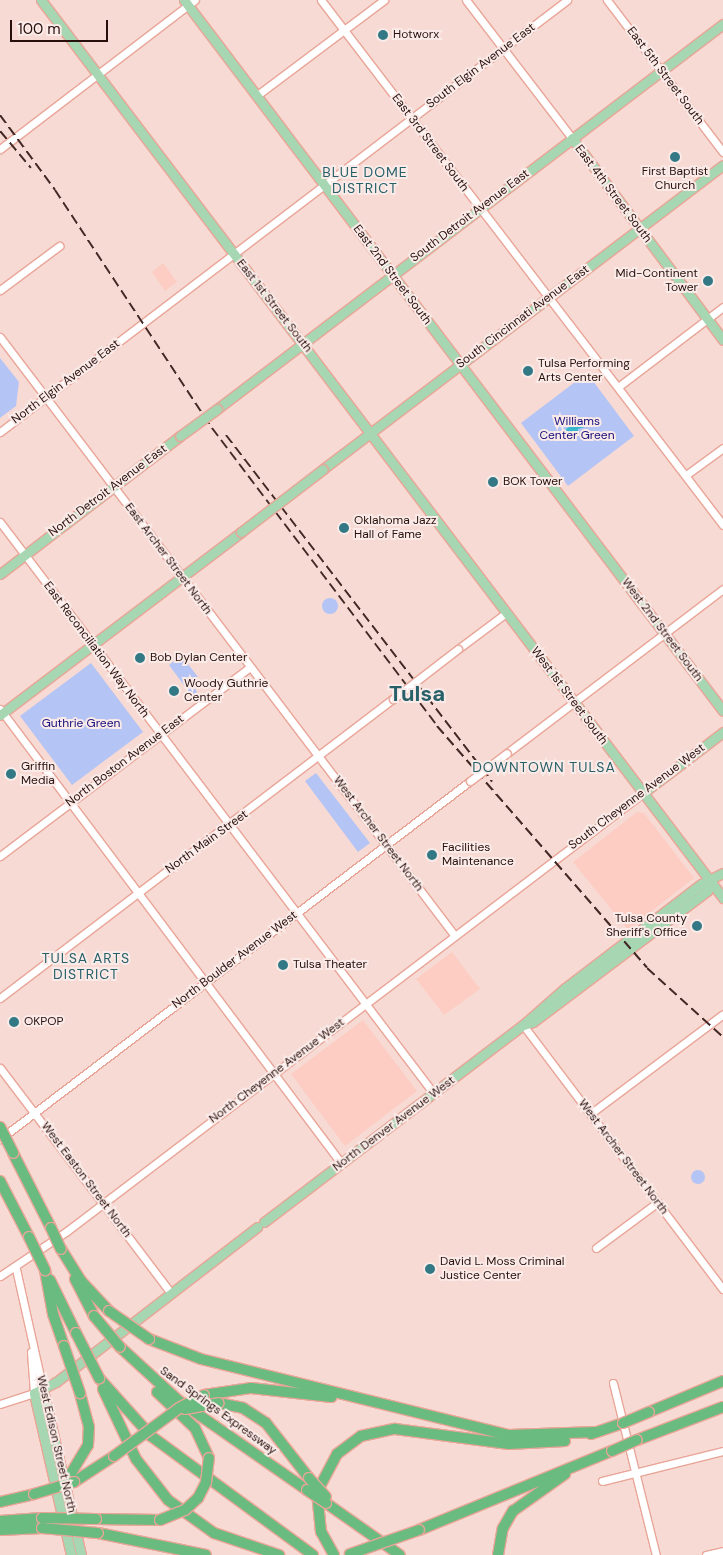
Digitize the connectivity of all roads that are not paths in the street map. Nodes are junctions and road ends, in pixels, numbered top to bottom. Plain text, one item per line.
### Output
1 (41, 0) edge
2 (321, 0) edge
3 (384, 0) edge
4 (466, 0) edge
5 (567, 0) edge
6 (607, 0) edge
7 (189, 2) edge
8 (723, 24) edge
9 (344, 30) junction
10 (503, 48) junction
11 (662, 71) junction
12 (97, 75) junction
13 (256, 96) junction
14 (411, 119) junction
15 (572, 138) junction
16 (0, 149) edge
17 (723, 152) edge
18 (723, 165) edge
19 (324, 186) junction
20 (480, 209) junction
21 (639, 229) junction
22 (59, 246) dead end
23 (234, 254) junction
24 (392, 276) junction
25 (0, 290) edge
26 (549, 298) junction
27 (723, 307) edge
28 (156, 313) joint
29 (707, 319) junction
30 (0, 337) edge
31 (723, 340) edge
32 (303, 343) junction
33 (460, 365) junction
34 (618, 386) junction
35 (46, 397) junction
36 (216, 409) joint
37 (0, 432) edge
38 (370, 433) junction
39 (723, 448) edge
40 (686, 476) junction
41 (114, 487) junction
42 (0, 522) edge
43 (723, 524) edge
44 (600, 550) joint
45 (25, 555) junction
46 (0, 574) edge
47 (182, 577) junction
48 (723, 589) edge
49 (506, 613) junction
50 (664, 634) junction
51 (92, 645) junction
52 (250, 666) junction
53 (574, 702) junction
54 (723, 711) edge
55 (1, 712) edge
56 (723, 732) edge
57 (160, 734) junction
58 (319, 757) junction
59 (642, 793) junction
60 (70, 803) junction
61 (228, 826) junction
62 (386, 846) junction
63 (0, 856) edge
64 (551, 862) joint
65 (723, 873) edge
66 (711, 882) junction
67 (140, 892) junction
68 (723, 898) edge
69 (296, 914) junction
70 (455, 936) junction
71 (207, 981) junction
72 (0, 998) edge
73 (364, 1005) junction
74 (723, 1014) edge
75 (523, 1025) junction
76 (0, 1068) edge
77 (274, 1072) junction
78 (434, 1094) junction
79 (34, 1113) junction
80 (590, 1114) junction
81 (0, 1127) edge
82 (0, 1139) edge
83 (342, 1163) junction
84 (0, 1180) edge
85 (658, 1202) junction
86 (103, 1203) junction
87 (596, 1248) dead end
88 (61, 1249) junction
89 (16, 1269) junction
90 (45, 1270) junction
91 (0, 1276) edge
92 (723, 1289) edge
93 (171, 1292) junction
94 (120, 1347) junction
95 (99, 1378) junction
96 (722, 1381) edge
97 (613, 1383) dead end
98 (38, 1391) junction
99 (369, 1402) junction
100 (0, 1404) edge
101 (723, 1407) edge
102 (164, 1420) junction
103 (597, 1432) junction
104 (723, 1451) edge
105 (586, 1462) junction
106 (636, 1473) junction
107 (602, 1481) dead end
108 (34, 1494) junction
109 (326, 1500) junction
110 (0, 1502) edge
111 (0, 1521) edge
112 (42, 1523) junction
113 (0, 1530) edge
114 (157, 1545) junction
115 (723, 1551) edge
116 (350, 1554) edge
117 (71, 1555) edge
118 (81, 1555) edge
119 (186, 1555) edge
120 (206, 1555) edge
121 (278, 1555) edge
122 (313, 1555) edge
123 (334, 1555) edge
124 (340, 1555) edge
125 (346, 1555) edge
126 (400, 1555) edge
127 (498, 1555) edge
128 (656, 1555) edge
129 (706, 1555) edge

1 - 12 main road, East 1st Street South
2 - 9 street, East 3rd Street South
3 - 9 street
4 - 10 street, East 4th Street South
5 - 10 street, South Elgin Avenue East
6 - 11 street, East 5th Street South
7 - 12 street
7 - 13 main road, East 2nd Street South
8 - 11 main road, South Detroit Avenue East
9 - 13 street
9 - 14 street, East 3rd Street South
10 - 14 street, South Elgin Avenue East
10 - 15 street, East 4th Street South
11 - 15 main road, South Detroit Avenue East
11 - 17 street, East 5th Street South
12 - 16 street
12 - 23 main road, East 1st Street South
13 - 19 main road, East 2nd Street South
14 - 19 street, South Elgin Avenue East
14 - 20 street, East 3rd Street South
15 - 20 main road, South Detroit Avenue East
15 - 21 main road, East 4th Street South
18 - 21 main road, South Cincinnati Avenue East
19 - 23 street, South Elgin Avenue East
19 - 24 main road, East 2nd Street South
20 - 24 main road, South Detroit Avenue East
20 - 26 street, East 3rd Street South
21 - 26 main road, South Cincinnati Avenue East
21 - 29 main road, East 4th Street South
22 - 25 street
23 - 28 street, South Elgin Avenue East
23 - 32 main road, East 1st Street South
24 - 32 main road, South Detroit Avenue East
24 - 33 main road, East 2nd Street South
26 - 33 main road, South Cincinnati Avenue East
26 - 34 street, East 3rd Street South
27 - 29 street
28 - 35 street, North Elgin Avenue East
29 - 31 main road, East 4th Street South
29 - 34 street
30 - 35 street, East Archer Street North
32 - 36 main road, South Detroit Avenue East
32 - 38 main road, East 1st Street South
33 - 38 main road, South Cincinnati Avenue East
33 - 44 main road, East 2nd Street South
34 - 40 street, East 3rd Street South
35 - 37 street, North Elgin Avenue East
35 - 41 street, East Archer Street North
36 - 41 main road, North Detroit Avenue East, bridge
38 - 47 main road, South Cincinnati Avenue East, bridge
38 - 49 main road, East 1st Street South
39 - 40 street
40 - 43 street, East 3rd Street South
41 - 45 main road, North Detroit Avenue East
41 - 47 street, East Archer Street North
42 - 45 street, East Reconciliation Way North
44 - 50 main road, West 2nd Street South
45 - 46 main road, North Detroit Avenue East
45 - 51 street, East Reconciliation Way North
47 - 51 main road, South Cincinnati Avenue East
47 - 52 street, East Archer Street North
48 - 50 street, North Boulder Avenue West
49 - 53 main road, West 1st Street South
49 - 58 street, North Main Street, bridge
50 - 53 street, North Boulder Avenue West
50 - 54 main road, West 2nd Street South
51 - 55 main road, South Cincinnati Avenue East
51 - 57 street, East Reconciliation Way North
52 - 57 street, North Boston Avenue East
52 - 58 street, East Archer Street North
53 - 59 main road, West 1st Street South
53 - 62 street, North Boulder Avenue West, bridge
55 - 60 street
56 - 59 main road, South Cheyenne Avenue West
57 - 60 street, North Boston Avenue East
57 - 61 street, East Reconciliation Way North
58 - 61 street, North Main Street
58 - 62 street, West Archer Street North
59 - 64 street, South Cheyenne Avenue West
59 - 66 main road, West 1st Street South
60 - 63 street, North Boston Avenue East
60 - 67 street
61 - 67 street, North Main Street
61 - 69 street, East Reconciliation Way North
62 - 69 street, North Boulder Avenue West
62 - 70 street, West Archer Street North
64 - 70 street, North Cheyenne Avenue West
65 - 66 main road, North Denver Avenue West
66 - 68 main road, West 1st Street South
66 - 75 main road, North Denver Avenue West
67 - 71 street
67 - 72 street, North Main Street
69 - 71 street, North Boulder Avenue West
69 - 73 street, East Reconciliation Way North
70 - 73 street, North Cheyenne Avenue West
71 - 77 street
71 - 79 street, North Boulder Avenue West
73 - 77 street, North Cheyenne Avenue West
73 - 78 street, East Reconciliation Way North
74 - 80 street
75 - 78 main road, North Denver Avenue West
75 - 80 street, West Archer Street North
76 - 79 street, West Easton Street North
77 - 83 street
77 - 86 street, North Cheyenne Avenue West
78 - 83 main road, North Denver Avenue West
79 - 82 street, North Boulder Avenue West
79 - 86 street, West Easton Street North
80 - 85 street, West Archer Street North
81 - 88 highway, bridge
83 - 93 main road, North Denver Avenue West
84 - 90 highway, bridge
85 - 87 street
85 - 92 street, West Archer Street North
86 - 89 street, North Cheyenne Avenue West
86 - 93 street, West Easton Street North
88 - 94 highway, Sand Springs Expressway, bridge
88 - 99 highway, bridge
89 - 91 street, North Cheyenne Avenue West
89 - 98 street, West Edison Street North
90 - 95 highway, bridge
90 - 108 highway, bridge
93 - 98 main road, North Denver Avenue West
94 - 109 highway, Sand Springs Expressway, bridge
94 - 112 highway, bridge
95 - 121 highway
95 - 122 highway
96 - 103 highway, bridge
97 - 106 street
98 - 100 street, North Denver Avenue West
98 - 117 main road, West Edison Street North
98 - 118 main road, West Edison Street North
99 - 102 highway, bridge
99 - 103 highway
101 - 105 highway, bridge
102 - 108 highway, bridge
102 - 109 highway, bridge
103 - 123 highway
104 - 106 street
105 - 116 highway, bridge
105 - 127 highway
106 - 107 street
106 - 128 street
108 - 110 highway
109 - 126 highway, Sand Springs Expressway
111 - 112 highway
112 - 113 highway
112 - 114 highway, bridge
114 - 119 highway
114 - 120 highway
115 - 129 street
116 - 124 highway
116 - 125 highway, bridge

